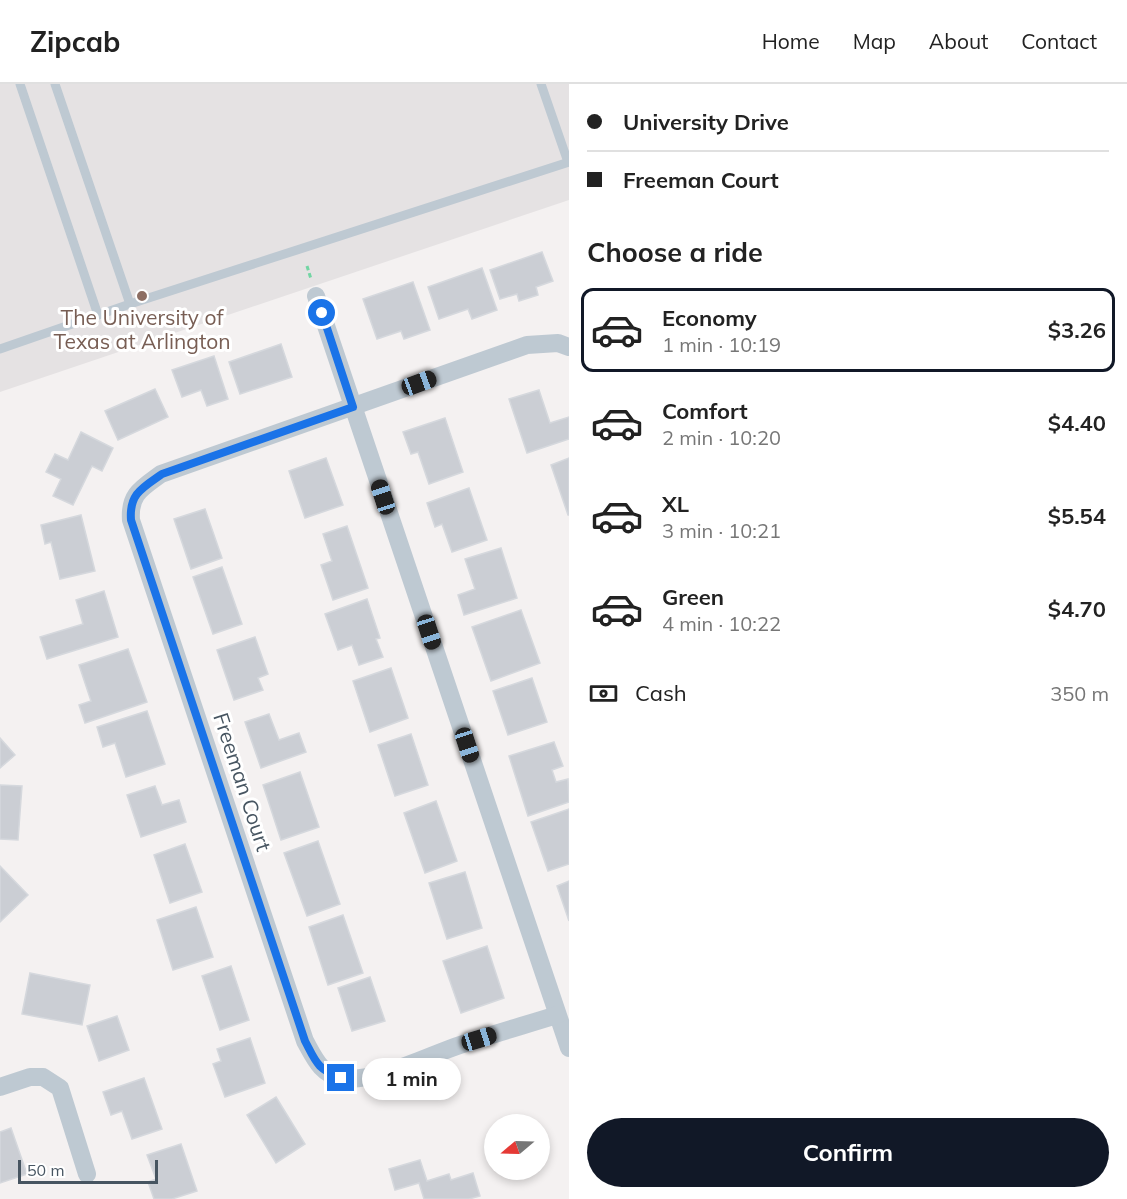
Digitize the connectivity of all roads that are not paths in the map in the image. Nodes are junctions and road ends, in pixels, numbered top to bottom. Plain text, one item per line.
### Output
1 (20, 84) edge
2 (55, 84) edge
3 (541, 84) edge
4 (568, 162) edge
5 (316, 296) dead end
6 (130, 304) junction
7 (98, 315) junction
8 (569, 347) edge
9 (0, 349) edge
10 (353, 407) junction
11 (557, 1015) junction
12 (569, 1048) edge
13 (0, 1087) edge
14 (87, 1174) dead end

1 - 7 lane
2 - 6 lane
3 - 4 lane
4 - 6 lane
5 - 10 street
6 - 7 lane
7 - 9 lane
8 - 10 street, Freeman Court
10 - 11 street
10 - 11 street, Freeman Court
11 - 12 street
13 - 14 street

